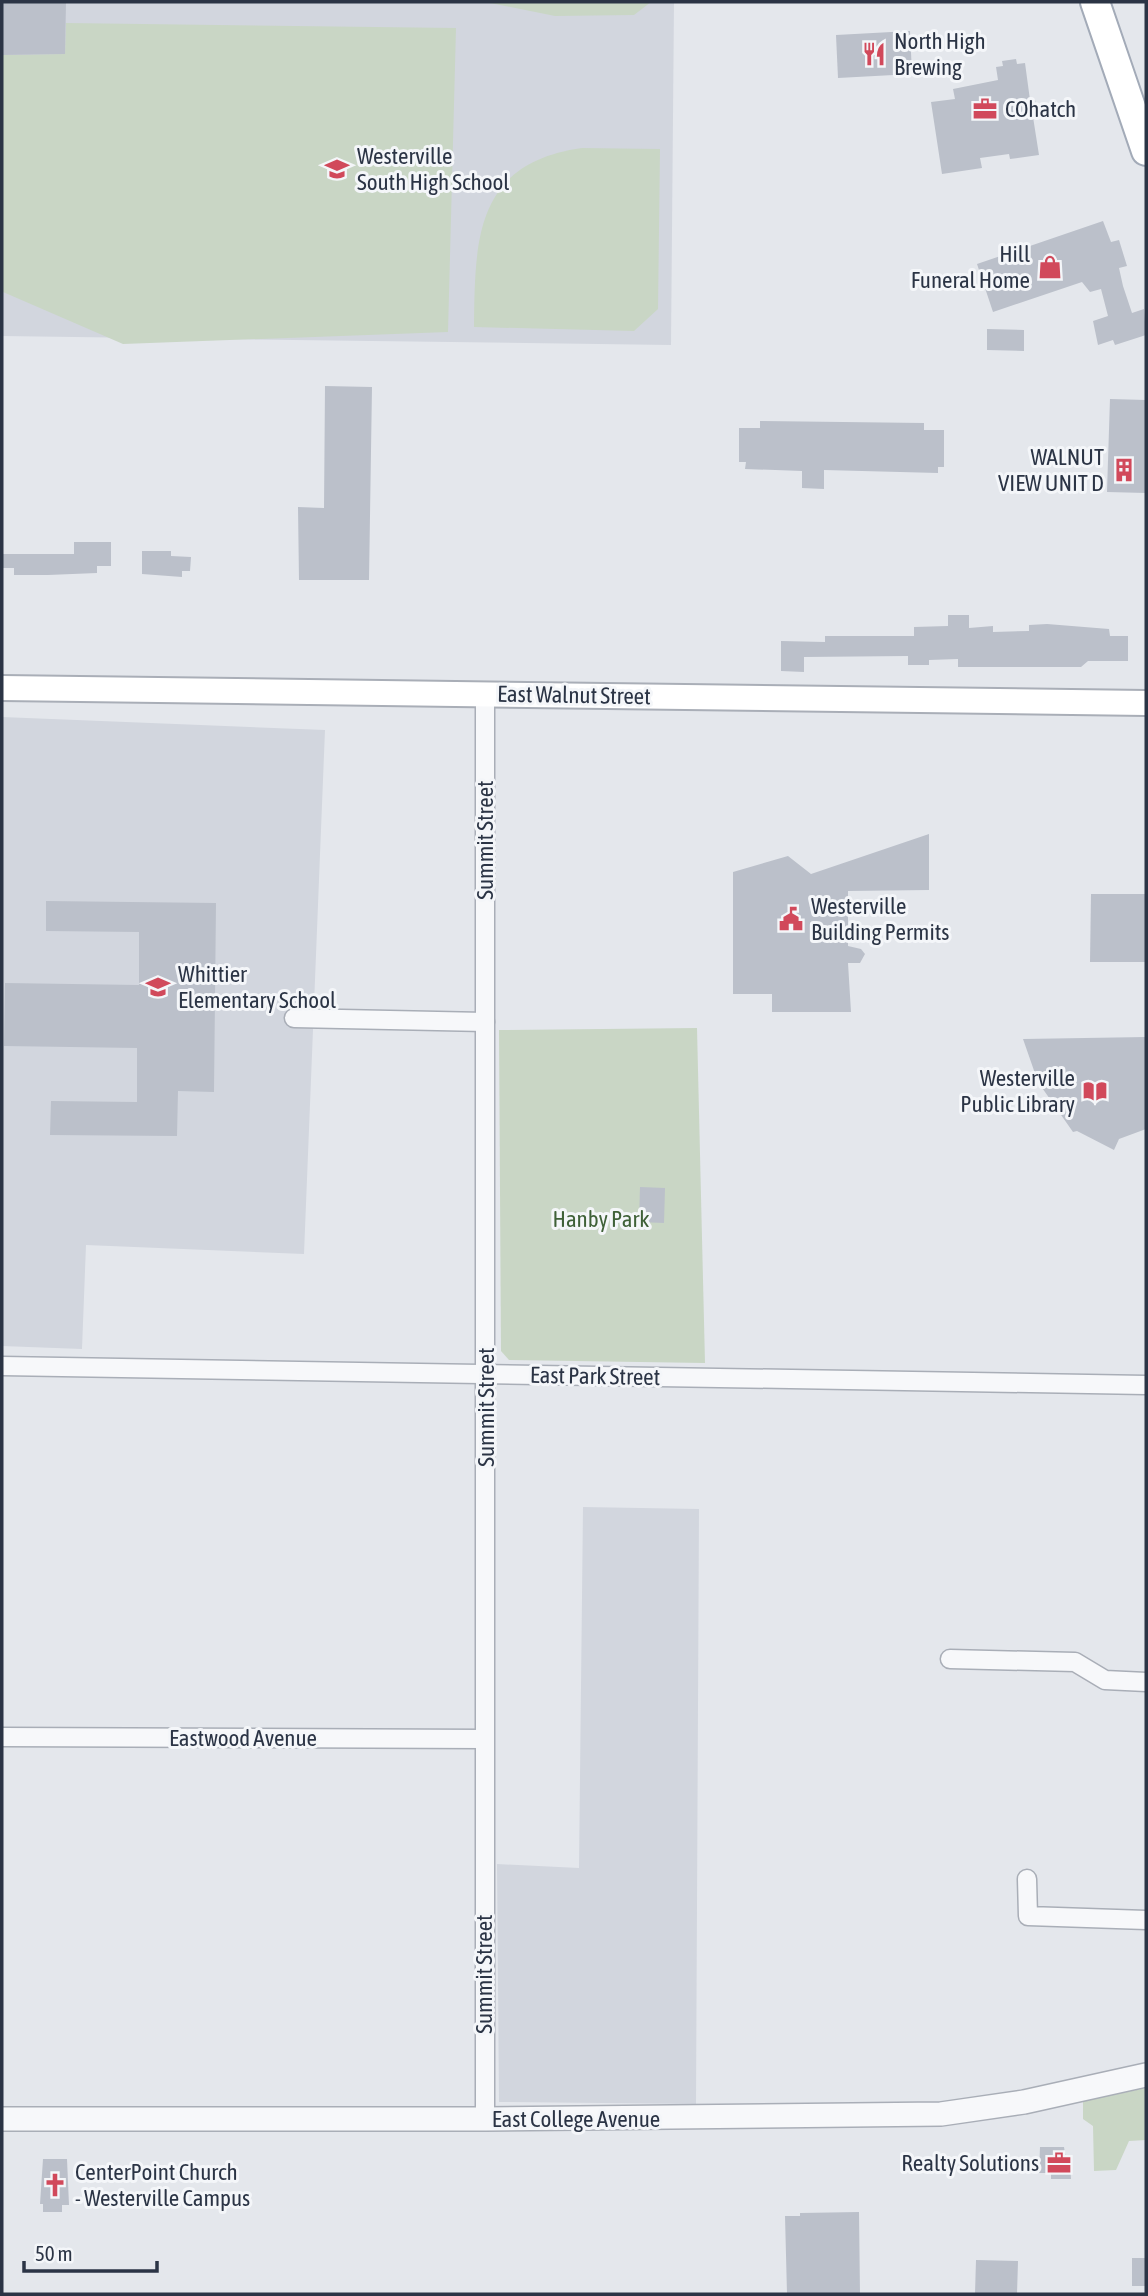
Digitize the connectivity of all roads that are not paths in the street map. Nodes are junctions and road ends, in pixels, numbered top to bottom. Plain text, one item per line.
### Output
1 (1095, 2) edge
2 (1146, 151) edge
3 (2, 688) edge
4 (485, 694) junction
5 (1146, 703) edge
6 (294, 1018) dead end
7 (485, 1022) junction
8 (2, 1366) edge
9 (486, 1373) junction
10 (1146, 1385) edge
11 (950, 1659) dead end
12 (1146, 1682) edge
13 (2, 1737) edge
14 (484, 1739) junction
15 (1027, 1879) dead end
16 (1146, 1920) edge
17 (1146, 2075) edge
18 (2, 2119) edge
19 (485, 2119) junction

1 - 2 main road
3 - 4 main road, East Walnut Street
4 - 5 main road, East Walnut Street
4 - 7 street, Summit Street
6 - 7 street
7 - 9 street, Summit Street
8 - 9 street, East Park Street
9 - 10 street, East Park Street
9 - 14 street, Summit Street
11 - 12 street
13 - 14 street, Eastwood Avenue
14 - 19 street, Summit Street
15 - 16 street
17 - 19 street, East College Avenue
18 - 19 street, East College Avenue

